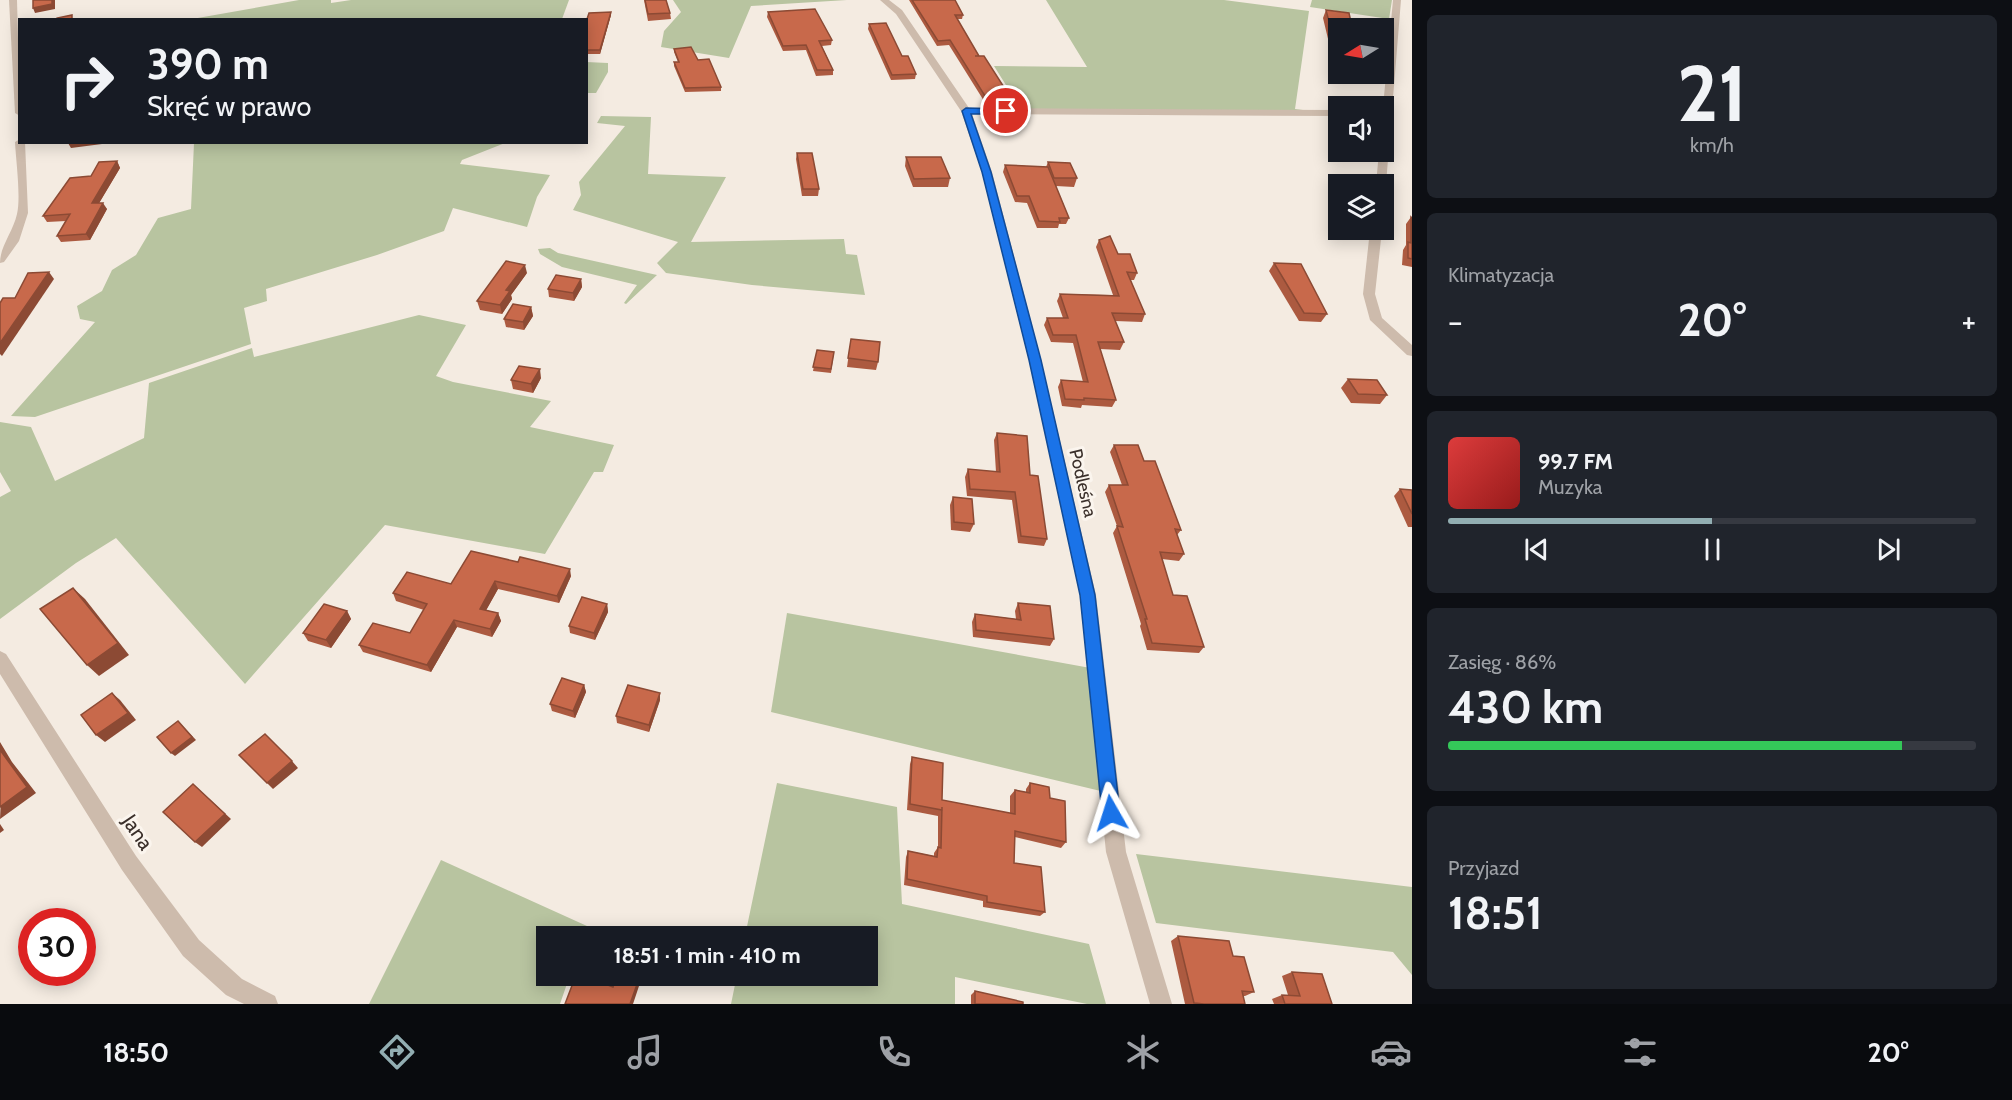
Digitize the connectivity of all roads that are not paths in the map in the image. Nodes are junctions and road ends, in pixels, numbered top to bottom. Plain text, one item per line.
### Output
1 (14, 0) edge
2 (884, 0) edge
3 (1397, 0) edge
4 (18, 75) edge
5 (1387, 96) edge
6 (966, 111) junction
7 (1328, 113) edge
8 (20, 144) edge
9 (1375, 240) edge
10 (0, 260) edge
11 (1412, 352) edge
12 (0, 659) edge
13 (267, 1004) edge
14 (1161, 1004) edge

1 - 4 street
2 - 6 street, Podleśna
3 - 5 street
6 - 7 street
6 - 14 street, Podleśna
8 - 10 street
9 - 11 street
12 - 13 street, Jana

